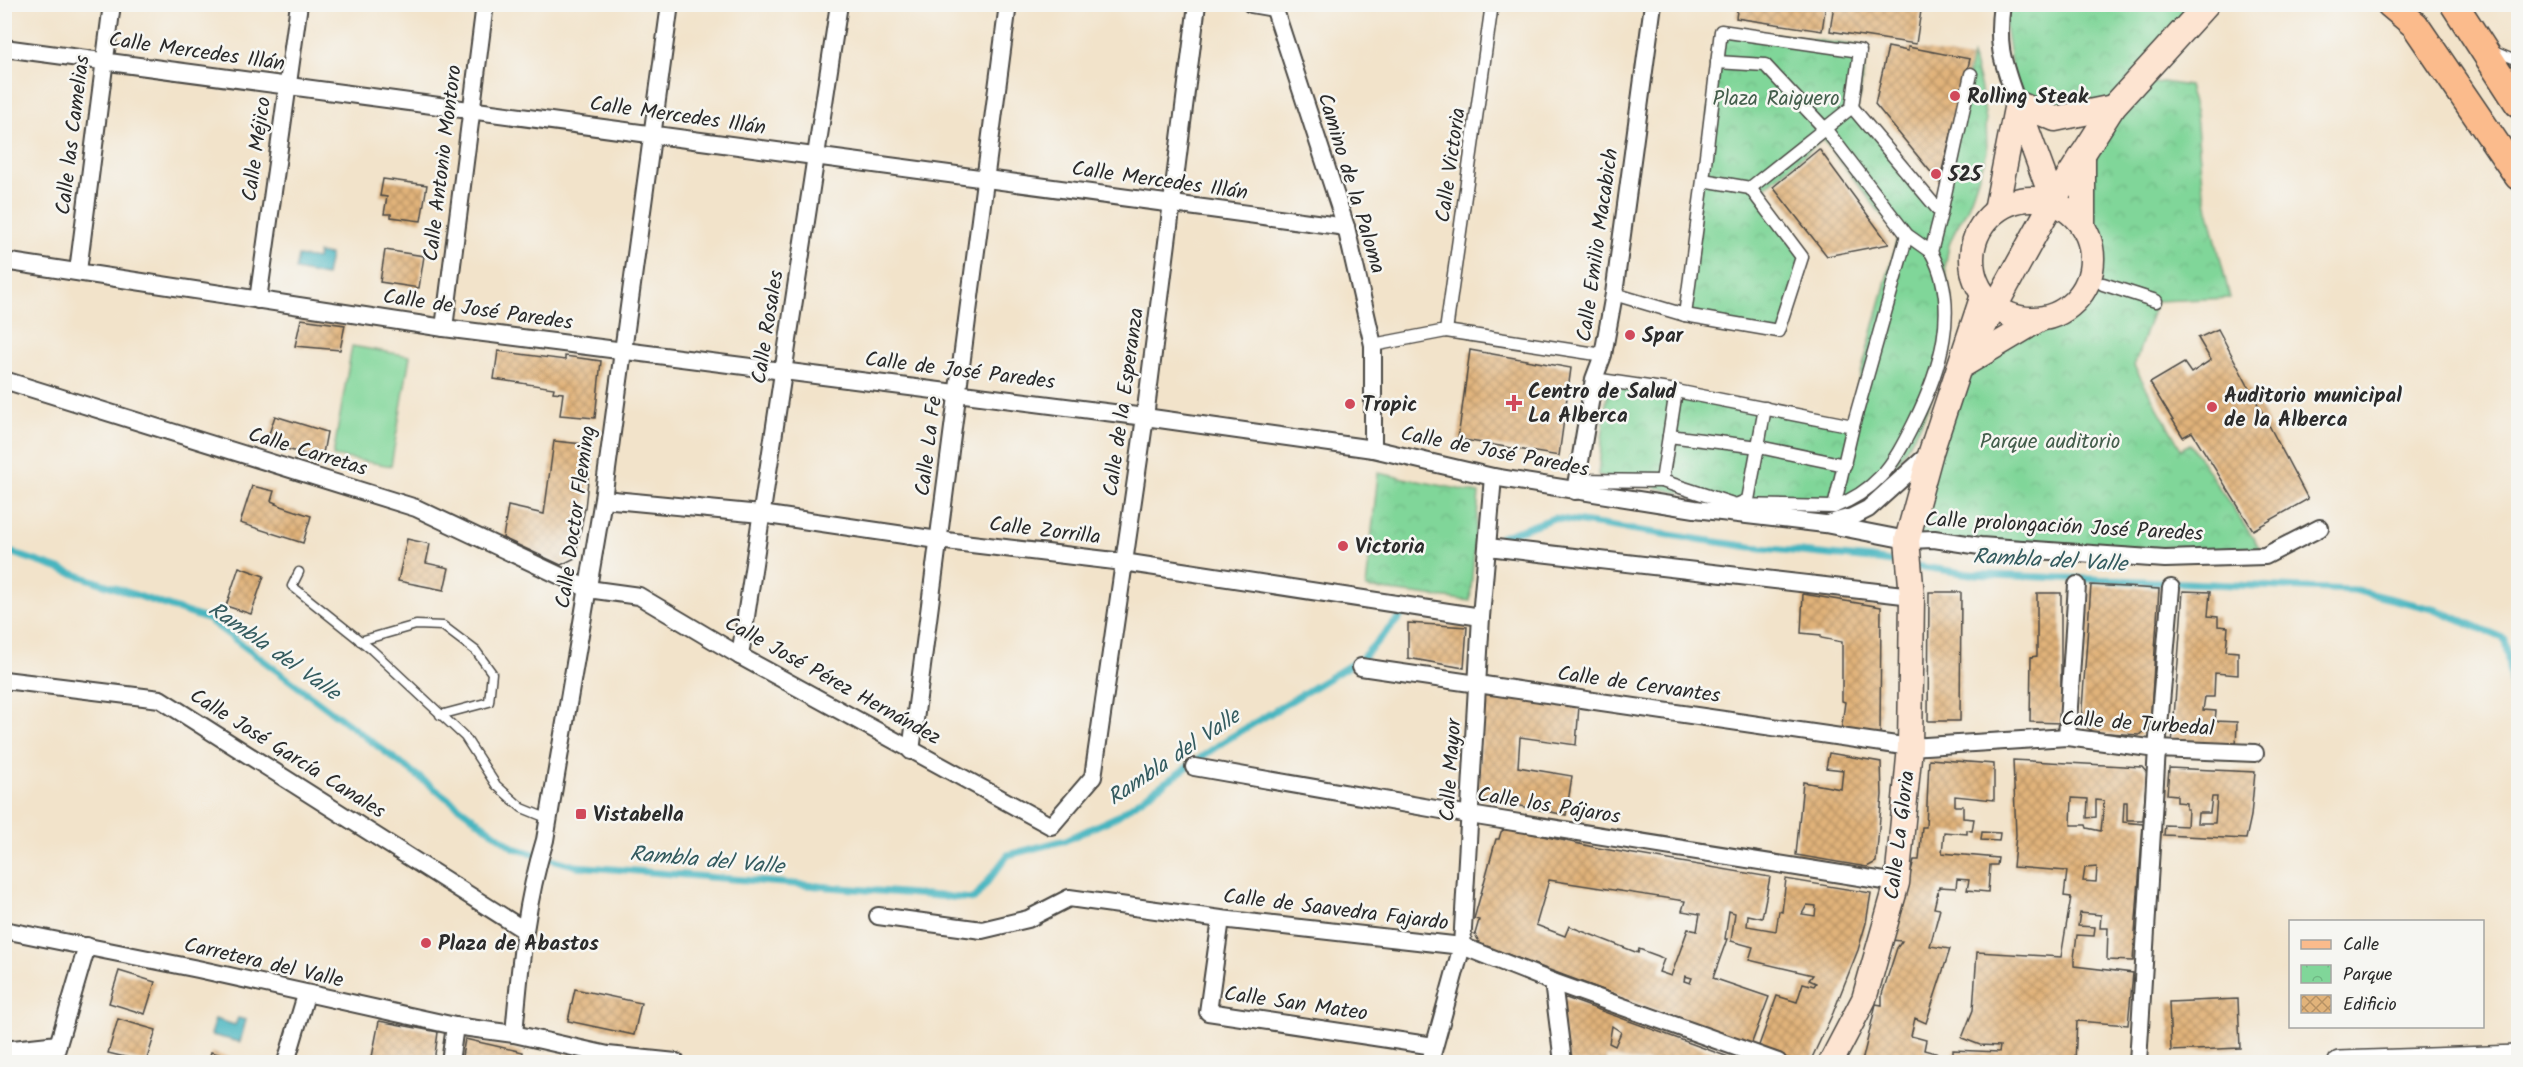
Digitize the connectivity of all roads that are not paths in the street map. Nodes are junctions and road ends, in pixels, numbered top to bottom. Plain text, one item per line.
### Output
1 (112, 4) edge
2 (299, 4) edge
3 (485, 4) edge
4 (670, 4) edge
5 (839, 4) edge
6 (1008, 4) edge
7 (1197, 4) edge
8 (1251, 4) edge
9 (1492, 4) edge
10 (1653, 4) edge
11 (2002, 4) edge
12 (2390, 4) edge
13 (2454, 4) edge
14 (1273, 6) edge
15 (2211, 6) edge
16 (2479, 45) junction
17 (4, 48) edge
18 (2518, 61) edge
19 (104, 62) junction
20 (1717, 62) junction
21 (1971, 74) dead end
22 (288, 86) junction
23 (2017, 103) junction
24 (2518, 103) edge
25 (1852, 107) junction
26 (2113, 107) junction
27 (472, 111) junction
28 (1826, 130) junction
29 (652, 135) junction
30 (2083, 153) junction
31 (815, 156) junction
32 (2518, 176) edge
33 (985, 179) junction
34 (1702, 180) junction
35 (1750, 188) junction
36 (2053, 201) junction
37 (1172, 204) junction
38 (1996, 210) junction
39 (1941, 213) junction
40 (1346, 227) junction
41 (2084, 227) junction
42 (1907, 235) junction
43 (1930, 252) junction
44 (4, 261) edge
45 (78, 271) junction
46 (2103, 284) dead end
47 (1614, 294) junction
48 (258, 300) junction
49 (2156, 301) dead end
50 (1989, 302) junction
51 (1685, 315) junction
52 (2040, 319) junction
53 (444, 328) junction
54 (1446, 332) junction
55 (1373, 345) junction
56 (621, 350) junction
57 (1603, 355) junction
58 (1960, 367) junction
59 (783, 371) junction
60 (1594, 379) junction
61 (4, 380) edge
62 (1676, 391) junction
63 (957, 393) junction
64 (1765, 408) junction
65 (1145, 417) junction
66 (1852, 426) junction
67 (1669, 436) junction
68 (1759, 447) junction
69 (1373, 449) junction
70 (1931, 452) junction
71 (1845, 465) junction
72 (1494, 477) junction
73 (1662, 481) junction
74 (1577, 485) junction
75 (603, 499) junction
76 (1736, 505) junction
77 (1834, 507) junction
78 (761, 514) junction
79 (1825, 524) junction
80 (2320, 528) dead end
81 (938, 540) junction
82 (1907, 540) junction
83 (1488, 547) junction
84 (1123, 562) junction
85 (299, 572) dead end
86 (2077, 585) dead end
87 (2170, 588) dead end
88 (588, 589) junction
89 (1912, 596) junction
90 (1481, 617) junction
91 (360, 641) junction
92 (740, 656) junction
93 (1361, 667) dead end
94 (4, 680) edge
95 (1478, 683) junction
96 (440, 716) junction
97 (2067, 737) junction
98 (1910, 747) junction
99 (2157, 749) junction
100 (911, 751) junction
101 (2255, 753) dead end
102 (1194, 767) dead end
103 (1470, 815) junction
104 (549, 819) junction
105 (1052, 826) joint
106 (1897, 883) junction
107 (878, 916) dead end
108 (1221, 919) junction
109 (4, 930) edge
110 (524, 930) junction
111 (87, 946) junction
112 (1462, 946) junction
113 (1553, 982) junction
114 (306, 995) junction
115 (455, 1026) junction
116 (514, 1034) junction
117 (58, 1044) junction
118 (1434, 1046) junction
119 (4, 1050) edge
120 (2518, 1056) edge
121 (611, 1060) edge
122 (2456, 1060) edge
123 (53, 1062) edge
124 (286, 1062) edge
125 (450, 1062) edge
126 (676, 1062) edge
127 (1430, 1062) edge
128 (1563, 1062) edge
129 (1778, 1062) edge
130 (1831, 1062) edge
131 (2139, 1062) edge
132 (2339, 1062) edge

1 - 19 street, Calle las Camelias
2 - 22 street, Calle Méjico
3 - 27 street, Calle Antonio Montoro
4 - 29 street, Calle Doctor Fleming
5 - 31 street, Calle Rosales
6 - 33 street, Calle La Fe
7 - 37 street, Calle de la Esperanza
8 - 14 street
9 - 54 street, Calle Victoria
10 - 47 street, Calle Emilio Macabich
11 - 23 street
12 - 32 main road
13 - 16 main road
14 - 40 street, Camino de la Paloma
15 - 26 main road
16 - 18 lane
16 - 24 main road
17 - 19 street, Calle Mercedes Illán
19 - 22 street, Calle Mercedes Illán
19 - 45 street, Calle las Camelias
20 - 25 street
20 - 28 street
20 - 34 street
21 - 39 street
22 - 27 street, Calle Mercedes Illán
22 - 48 street, Calle Méjico
23 - 26 main road
23 - 36 main road
23 - 38 main road
25 - 28 street
25 - 39 street
26 - 30 main road
27 - 29 street, Calle Mercedes Illán
27 - 53 street, Calle Antonio Montoro
28 - 35 street
28 - 42 street
29 - 31 street, Calle Mercedes Illán
29 - 56 street, Calle Doctor Fleming
30 - 36 main road
30 - 41 main road
31 - 33 street, Calle Mercedes Illán
31 - 59 street, Calle Rosales
33 - 37 street, Calle Mercedes Illán
33 - 63 street, Calle La Fe
34 - 35 street
34 - 51 street
35 - 51 street
36 - 38 main road
36 - 41 main road
36 - 50 main road
37 - 40 street, Calle Mercedes Illán
37 - 65 street, Calle de la Esperanza
38 - 50 main road
39 - 43 street
40 - 55 street, Camino de la Paloma
41 - 52 main road
42 - 43 street
42 - 66 street
43 - 77 street
44 - 45 street, Calle de José Paredes
45 - 48 street, Calle de José Paredes
46 - 49 street
47 - 51 street
47 - 57 street, Calle Emilio Macabich
48 - 53 street, Calle de José Paredes
50 - 52 main road
50 - 58 main road
52 - 58 main road
53 - 56 street, Calle de José Paredes
54 - 55 street
54 - 57 street
55 - 69 street, Camino de la Paloma
56 - 59 street, Calle de José Paredes
56 - 75 street, Calle Doctor Fleming
57 - 60 street, Calle Emilio Macabich
58 - 70 main road
59 - 63 street, Calle de José Paredes
59 - 78 street, Calle Rosales
60 - 62 street
60 - 74 street, Calle Emilio Macabich
61 - 88 street, Calle Carretas
62 - 64 street
62 - 67 street
63 - 65 street, Calle de José Paredes
63 - 81 street, Calle La Fe
64 - 66 street
64 - 68 street
65 - 69 street, Calle de José Paredes
65 - 84 street, Calle de la Esperanza
66 - 71 street
67 - 68 street
67 - 73 street
68 - 71 street
68 - 76 street
69 - 72 street, Calle de José Paredes
70 - 79 street
70 - 82 main road
71 - 77 street
72 - 74 street, Calle de José Paredes
72 - 83 street, Calle Mayor
73 - 74 street
73 - 76 street
74 - 79 street, Calle de José Paredes
75 - 78 street, Calle Zorrilla
75 - 88 street, Calle Doctor Fleming
76 - 77 street
78 - 81 street, Calle Zorrilla
78 - 92 street, Calle Rosales
79 - 82 street, Calle de José Paredes
80 - 82 street, Calle prolongación José Paredes
81 - 84 street, Calle Zorrilla
81 - 100 street, Calle La Fe
82 - 89 main road, Calle La Gloria
83 - 89 street
83 - 90 street, Calle Mayor
84 - 90 street, Calle Zorrilla
84 - 105 street, Calle de la Esperanza
85 - 91 lane
86 - 97 street
87 - 99 street
88 - 92 street, Calle José Pérez Hernández
88 - 104 street, Calle Doctor Fleming
89 - 98 main road, Calle La Gloria
90 - 95 street, Calle Mayor
91 - 96 lane
91 - 96 lane
92 - 100 street, Calle José Pérez Hernández
93 - 95 street, Calle de Cervantes
94 - 110 street, Calle José García Canales
95 - 98 street, Calle de Cervantes
95 - 103 street, Calle Mayor
96 - 104 lane
97 - 98 street, Calle de Turbedal
97 - 99 street, Calle de Turbedal
98 - 106 main road, Calle La Gloria
99 - 101 street, Calle de Turbedal
99 - 131 street
100 - 105 street, Calle José Pérez Hernández
102 - 103 street, Calle los Pájaros
103 - 106 street, Calle los Pájaros
103 - 112 street, Calle Mayor
104 - 110 street, Calle Doctor Fleming
106 - 130 main road, Calle La Gloria
107 - 108 street, Calle de Saavedra Fajardo
108 - 112 street, Calle de Saavedra Fajardo
108 - 118 street, Calle San Mateo
109 - 111 street, Carretera del Valle
110 - 116 street, Calle Doctor Fleming
111 - 114 street, Carretera del Valle
111 - 117 street
112 - 113 street, Calle de Saavedra Fajardo
112 - 118 street, Calle Mayor
113 - 128 street
113 - 129 street, Calle de Saavedra Fajardo
114 - 115 street, Carretera del Valle
114 - 124 street
115 - 116 street, Carretera del Valle
115 - 125 street
116 - 121 street, Carretera del Valle
117 - 119 street
117 - 123 street
118 - 127 street, Calle Mayor
120 - 122 street
121 - 126 street, Carretera del Valle
122 - 132 street

